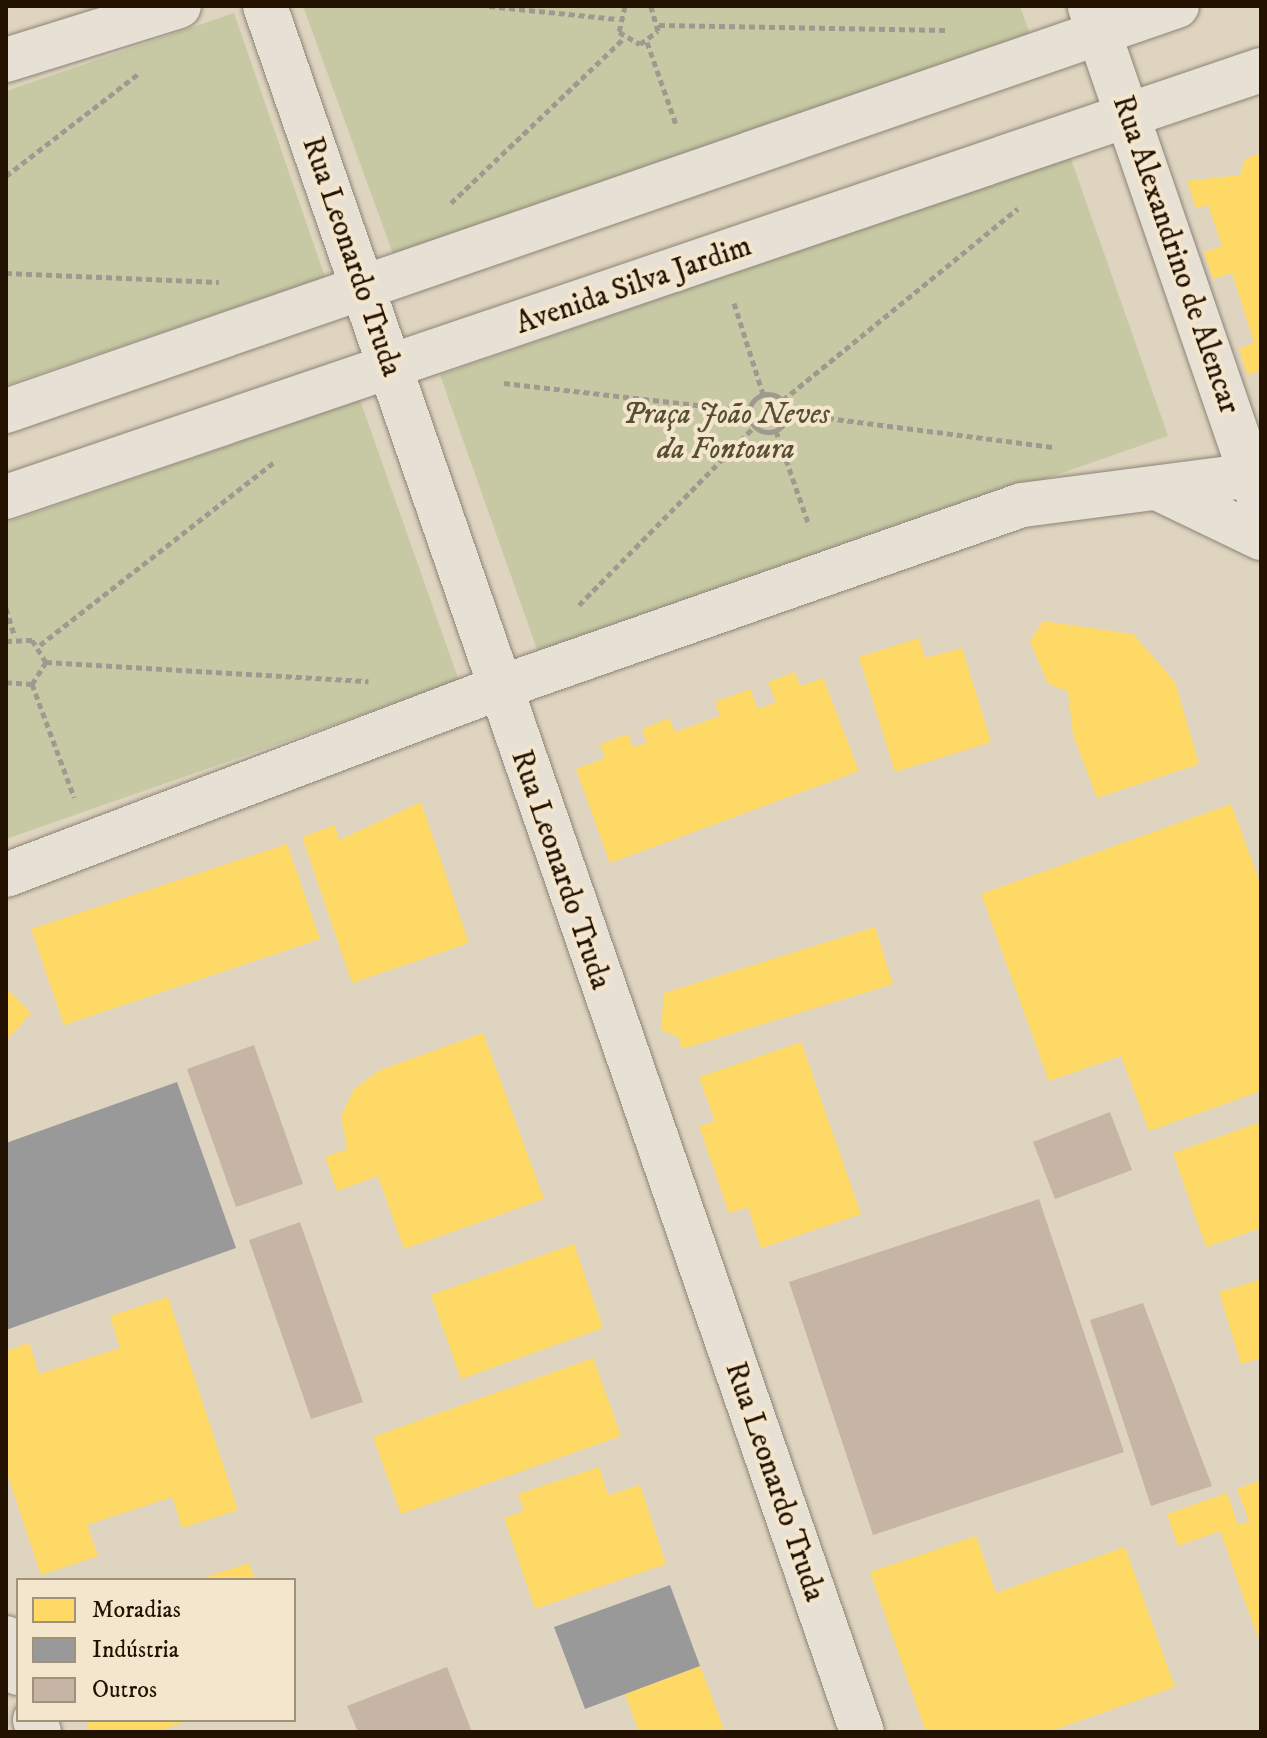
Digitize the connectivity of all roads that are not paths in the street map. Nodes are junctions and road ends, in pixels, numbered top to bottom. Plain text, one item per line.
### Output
1 (179, 6) edge
2 (265, 6) edge
3 (1177, 6) edge
4 (1094, 20) edge
5 (6, 60) edge
6 (1261, 70) edge
7 (1128, 118) junction
8 (360, 288) junction
9 (391, 370) junction
10 (6, 411) edge
11 (1257, 483) edge
12 (1163, 491) junction
13 (6, 497) edge
14 (1261, 538) edge
15 (496, 689) junction
16 (6, 875) edge
17 (6, 1638) edge
18 (16, 1667) edge
19 (862, 1732) edge

1 - 5 street
2 - 8 street, Rua Leonardo Truda
3 - 4 street
4 - 7 street, Rua Alexandrino de Alencar
4 - 8 street
6 - 7 street, Avenida Silva Jardim
7 - 9 street, Avenida Silva Jardim
7 - 11 street, Rua Alexandrino de Alencar
8 - 9 street, Rua Leonardo Truda
8 - 10 street
9 - 13 street, Avenida Silva Jardim
9 - 15 street, Rua Leonardo Truda
11 - 12 street
12 - 14 street
12 - 15 street
15 - 16 street
15 - 19 street, Rua Leonardo Truda
17 - 18 street

